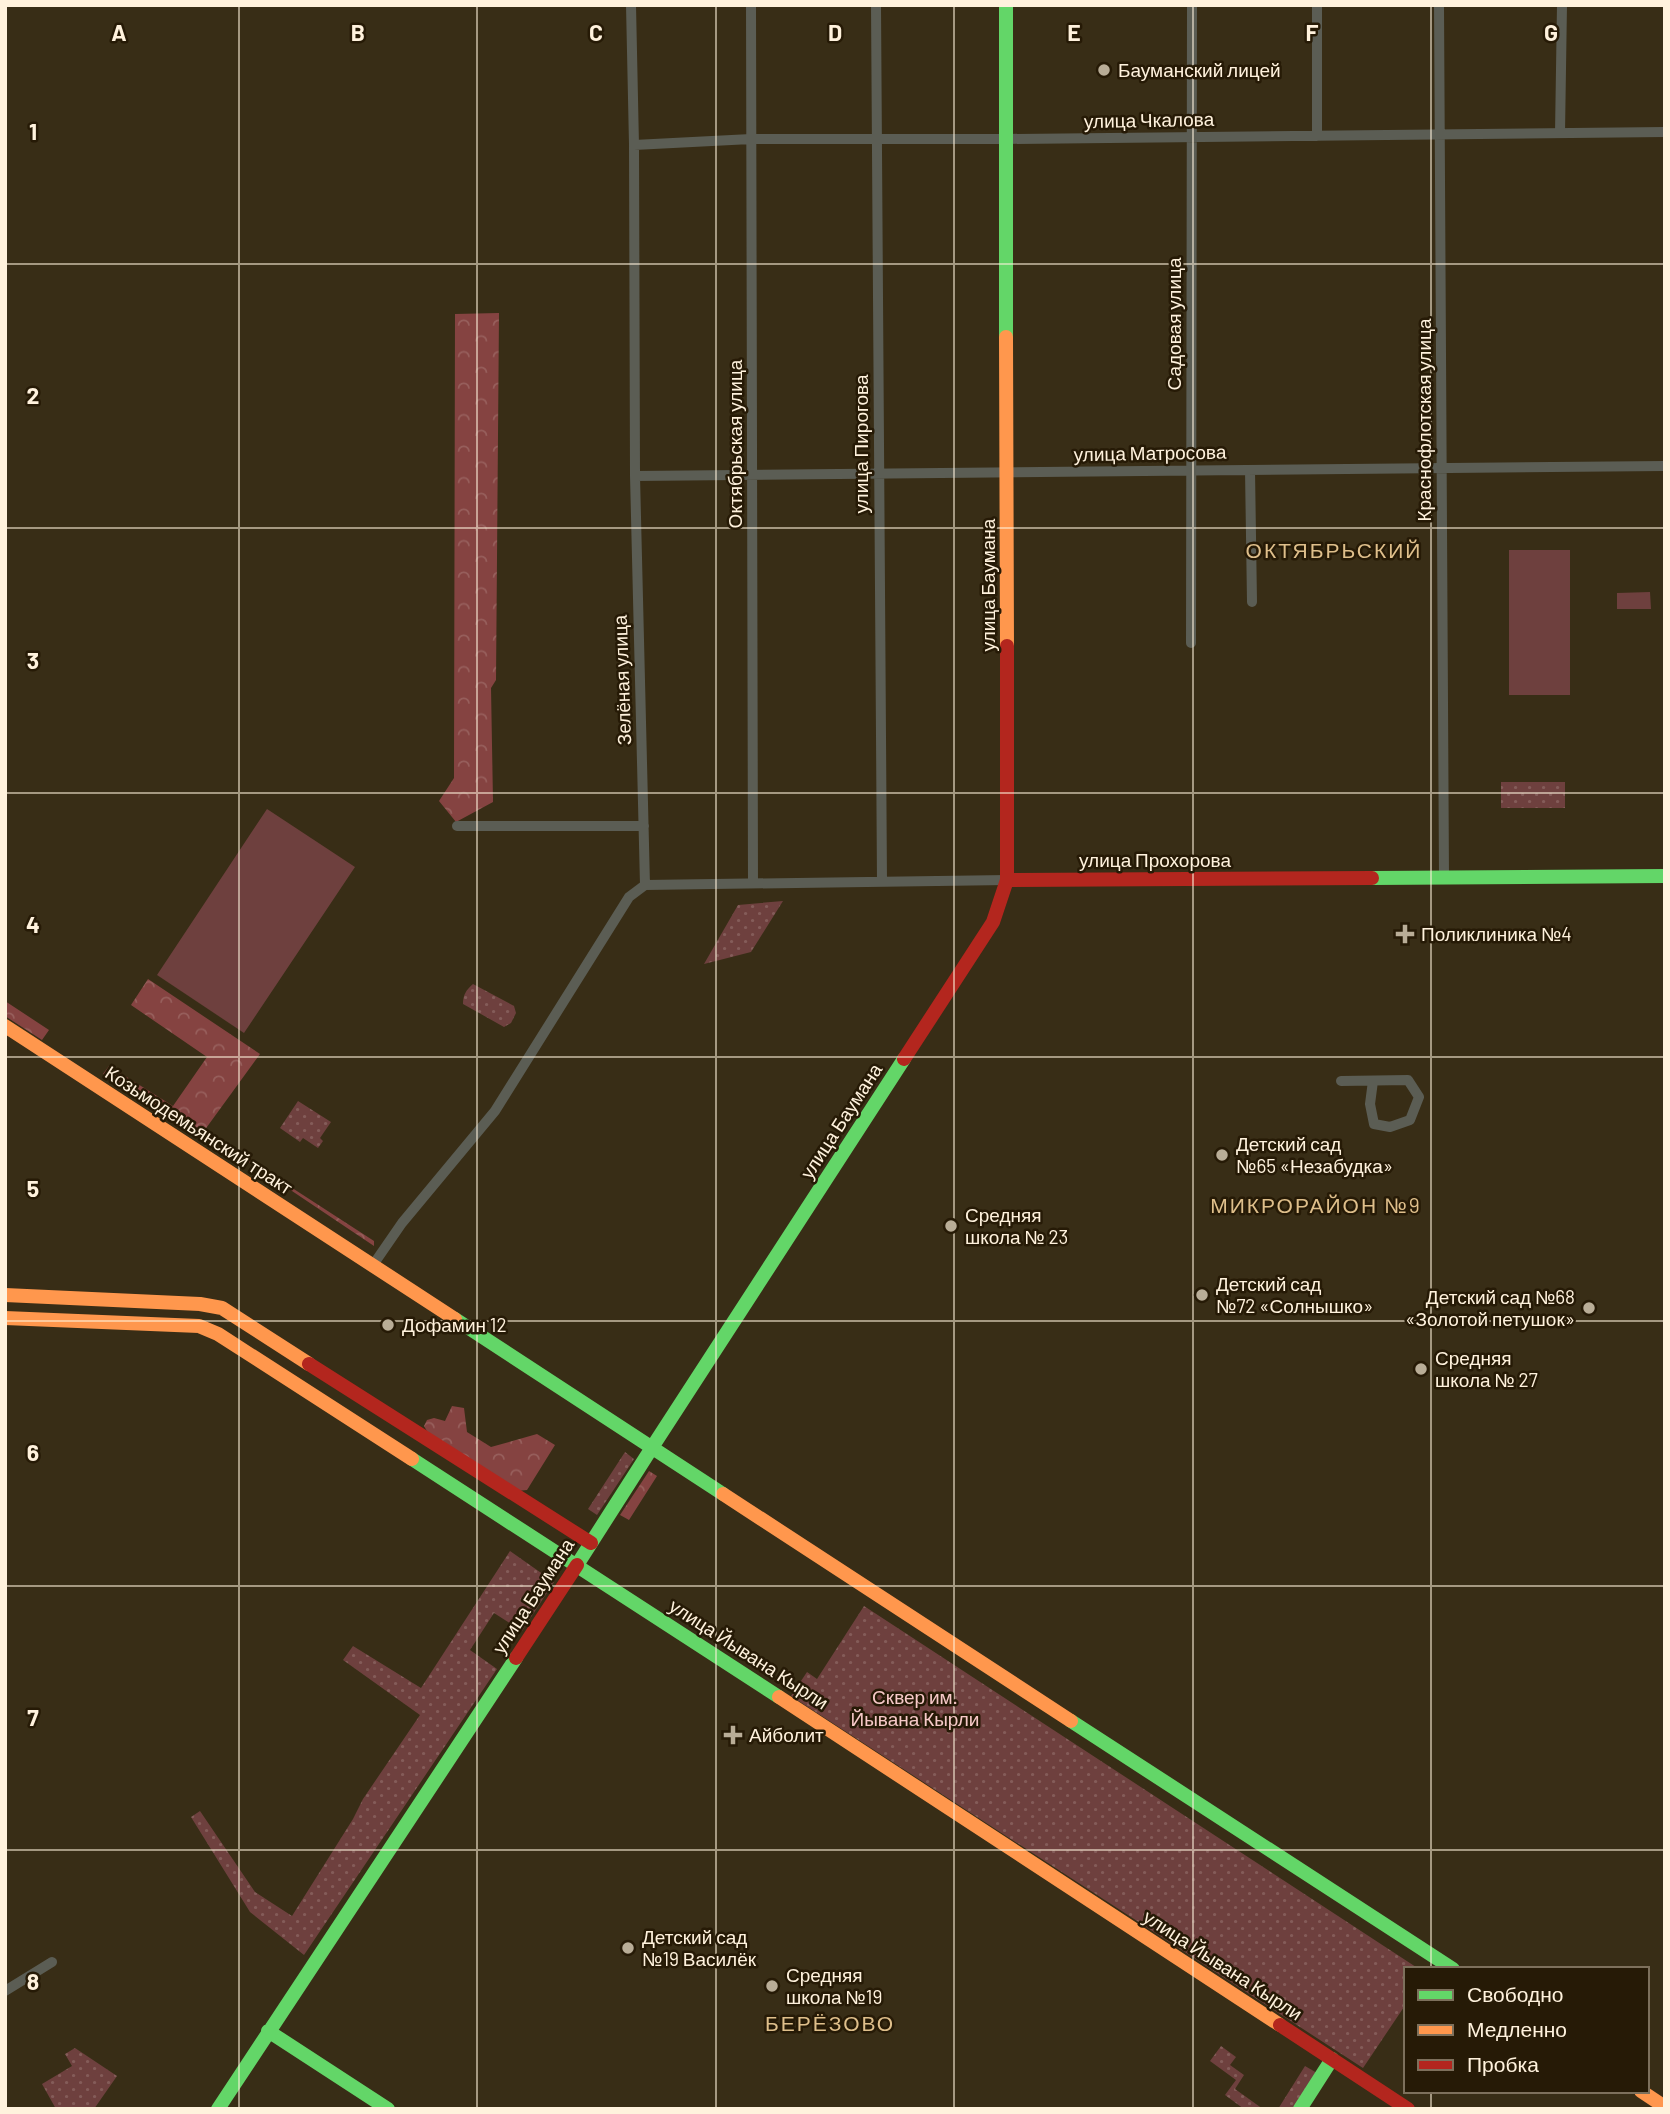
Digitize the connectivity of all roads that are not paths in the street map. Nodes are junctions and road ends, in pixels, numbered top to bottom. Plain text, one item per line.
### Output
1 (631, 5) edge
2 (751, 5) edge
3 (876, 5) edge
4 (1006, 5) edge
5 (1192, 5) edge
6 (1317, 5) edge
7 (1439, 5) edge
8 (1562, 5) edge
9 (1665, 132) edge
10 (1560, 133) junction
11 (1440, 134) junction
12 (1317, 136) junction
13 (1190, 137) junction
14 (751, 139) junction
15 (1006, 139) junction
16 (877, 140) junction
17 (634, 145) junction
18 (1665, 466) edge
19 (1441, 468) junction
20 (1192, 470) junction
21 (1250, 470) junction
22 (1007, 472) junction
23 (878, 473) junction
24 (752, 475) junction
25 (635, 476) junction
26 (1252, 602) dead end
27 (1192, 643) dead end
28 (457, 826) dead end
29 (644, 827) junction
30 (1665, 876) edge
31 (1444, 877) junction
32 (1007, 880) junction
33 (882, 882) junction
34 (753, 883) junction
35 (645, 885) junction
36 (5, 1026) edge
37 (1341, 1081) dead end
38 (1373, 1081) junction
39 (373, 1265) junction
40 (5, 1294) edge
41 (165, 1301) junction
42 (5, 1318) edge
43 (164, 1325) junction
44 (422, 1436) junction
45 (653, 1446) junction
46 (409, 1457) junction
47 (590, 1543) junction
48 (577, 1565) junction
49 (52, 1962) dead end
50 (1450, 1967) edge
51 (5, 1991) edge
52 (268, 2031) junction
53 (1332, 2059) junction
54 (1644, 2093) edge
55 (1665, 2107) edge
56 (218, 2109) edge
57 (388, 2109) edge
58 (1300, 2109) edge
59 (1408, 2109) edge

1 - 17 street, Зелёная улица
2 - 14 street, Октябрьская улица
3 - 16 street, улица Пирогова
4 - 15 main road, улица Баумана
5 - 13 street, Садовая улица
6 - 12 street
7 - 11 street, Краснофлотская улица
8 - 10 street
9 - 10 street, улица Чкалова
10 - 11 street, улица Чкалова
11 - 12 street, улица Чкалова
11 - 19 street, Краснофлотская улица
12 - 13 street, улица Чкалова
13 - 15 street, улица Чкалова
13 - 20 street, Садовая улица
14 - 16 street, улица Чкалова
14 - 17 street, улица Чкалова
14 - 24 street, Октябрьская улица
15 - 16 street, улица Чкалова
15 - 22 main road, улица Баумана
16 - 23 street, улица Пирогова
17 - 25 street, Зелёная улица
18 - 19 street, улица Матросова
19 - 21 street, улица Матросова
19 - 31 street, Краснофлотская улица
20 - 21 street, улица Матросова
20 - 22 street, улица Матросова
20 - 27 street, Садовая улица
21 - 26 street
22 - 23 street, улица Матросова
22 - 32 main road, улица Баумана
23 - 24 street, улица Матросова
23 - 33 street, улица Пирогова
24 - 25 street, улица Матросова
24 - 34 street, Октябрьская улица
25 - 29 street, Зелёная улица
28 - 29 street
29 - 35 street, Зелёная улица
30 - 31 main road, улица Прохорова
31 - 32 main road, улица Прохорова
32 - 33 street, улица Прохорова
32 - 45 main road, улица Баумана
33 - 34 street, улица Прохорова
34 - 35 street, улица Прохорова
35 - 39 street
36 - 39 main road, Козьмодемьянский тракт
37 - 38 street
38 - 38 street
39 - 45 main road
40 - 41 main road
41 - 43 main road
41 - 44 main road
42 - 43 main road, улица Йывана Кырли
43 - 46 main road, улица Йывана Кырли
44 - 46 main road
44 - 47 main road
45 - 47 main road, улица Баумана
45 - 50 main road
46 - 48 main road, улица Йывана Кырли
47 - 48 main road, улица Баумана
48 - 52 main road, улица Баумана
48 - 53 main road, улица Йывана Кырли
49 - 51 street
52 - 56 main road, улица Баумана
52 - 57 main road
53 - 58 main road
53 - 59 main road, улица Йывана Кырли
54 - 55 main road

